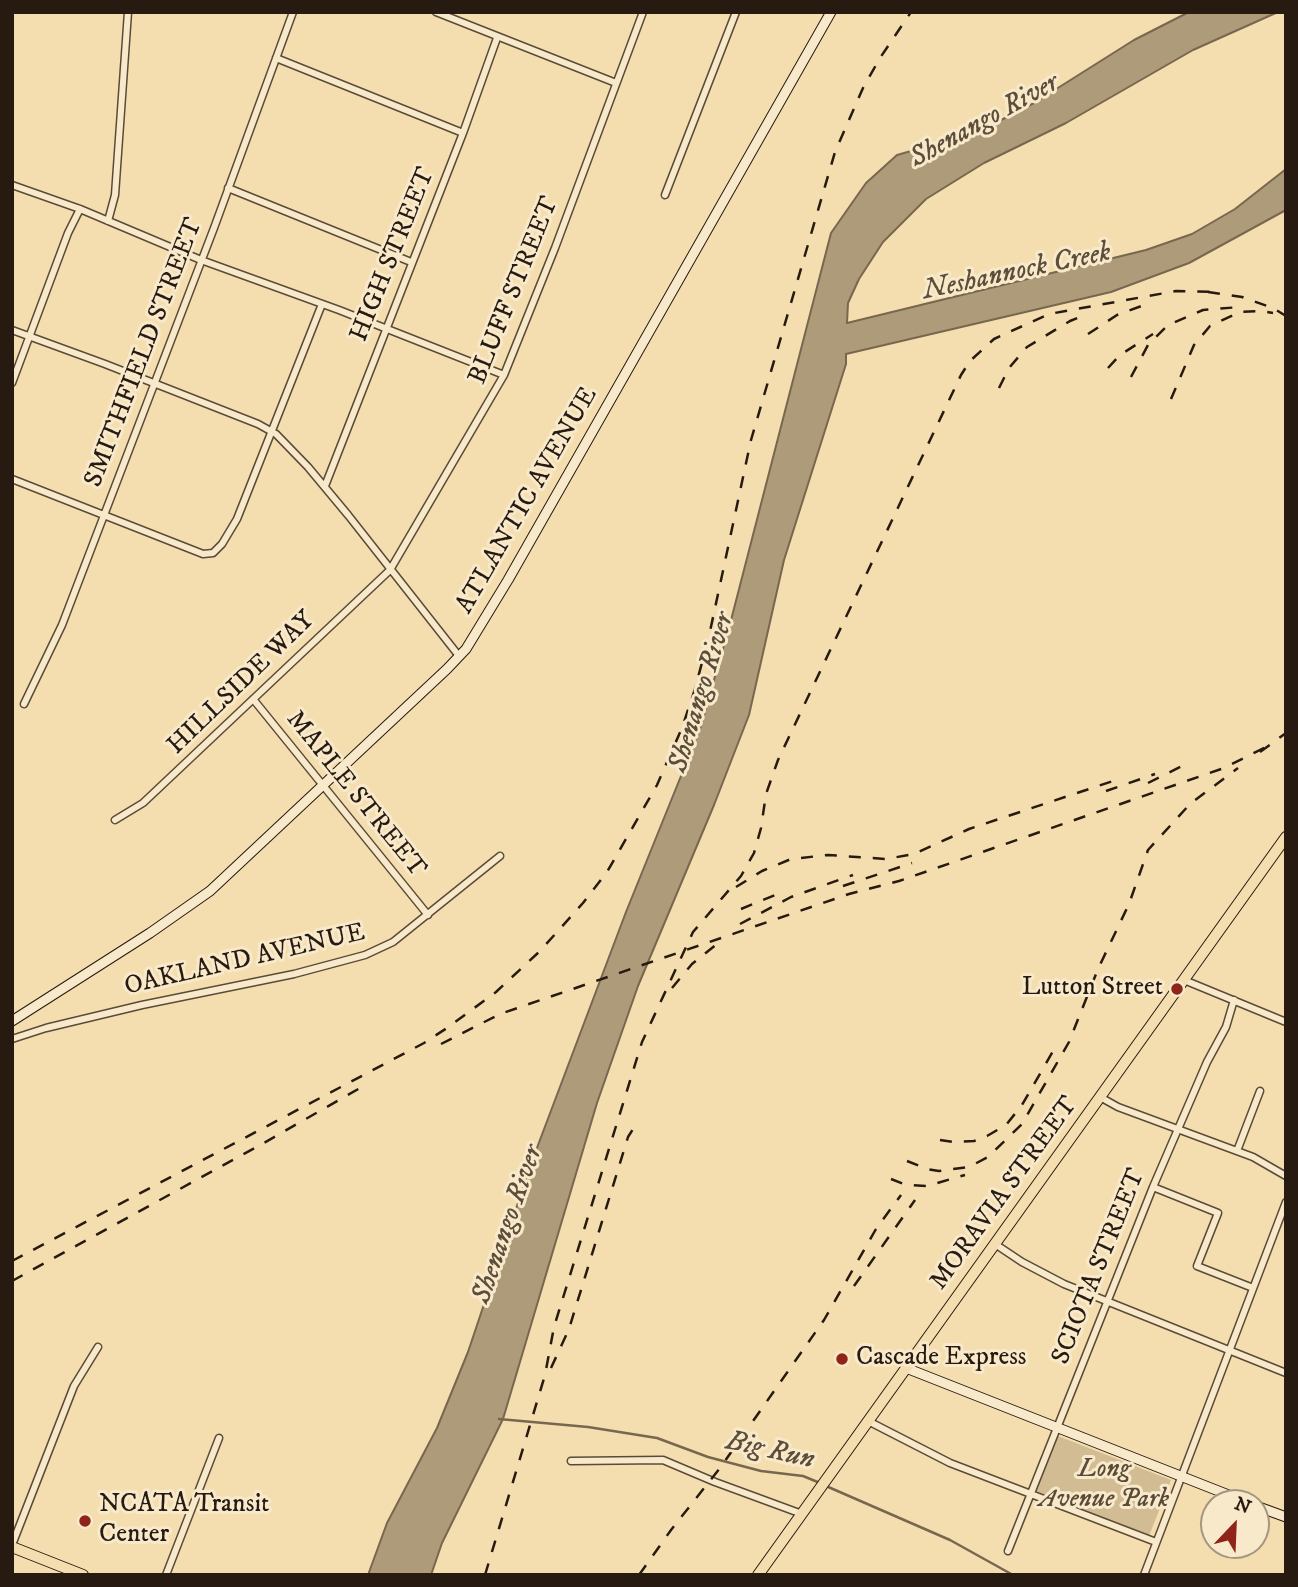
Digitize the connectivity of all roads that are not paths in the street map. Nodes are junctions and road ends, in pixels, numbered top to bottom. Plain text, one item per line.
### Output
1 (128, 12) edge
2 (293, 12) edge
3 (436, 12) edge
4 (643, 12) edge
5 (736, 12) edge
6 (831, 12) edge
7 (497, 38) junction
8 (276, 58) junction
9 (616, 83) junction
10 (463, 133) junction
11 (12, 186) edge
12 (228, 188) junction
13 (665, 195) dead end
14 (80, 209) junction
15 (108, 222) junction
16 (201, 260) junction
17 (411, 262) junction
18 (322, 304) junction
19 (385, 328) junction
20 (12, 330) edge
21 (30, 336) junction
22 (504, 375) junction
23 (12, 383) edge
24 (154, 384) junction
25 (270, 430) junction
26 (12, 479) edge
27 (325, 486) junction
28 (103, 515) junction
29 (390, 570) junction
30 (459, 656) junction
31 (253, 699) junction
32 (24, 704) dead end
33 (323, 785) junction
34 (115, 820) dead end
35 (1286, 837) edge
36 (500, 856) dead end
37 (428, 915) junction
38 (1184, 980) junction
39 (1234, 1000) junction
40 (12, 1021) edge
41 (1286, 1022) edge
42 (12, 1039) edge
43 (1260, 1091) dead end
44 (1100, 1097) junction
45 (1177, 1129) junction
46 (1237, 1151) junction
47 (1286, 1176) edge
48 (1153, 1187) junction
49 (1286, 1202) edge
50 (995, 1244) junction
51 (1253, 1288) junction
52 (1107, 1301) junction
53 (98, 1347) dead end
54 (1229, 1350) junction
55 (906, 1368) junction
56 (1286, 1373) edge
57 (868, 1421) junction
58 (1057, 1427) junction
59 (219, 1438) dead end
60 (571, 1461) dead end
61 (1180, 1475) junction
62 (1214, 1489) edge
63 (1030, 1495) junction
64 (802, 1514) junction
65 (1156, 1542) junction
66 (12, 1546) edge
67 (1008, 1551) dead end
68 (83, 1575) edge
69 (166, 1575) edge
70 (758, 1575) edge
71 (1144, 1575) edge

1 - 15 street
2 - 8 street, SMITHFIELD STREET
3 - 7 street
4 - 9 street, BLUFF STREET
5 - 13 street
6 - 30 street, ATLANTIC AVENUE
7 - 9 street
7 - 10 street, HIGH STREET
8 - 10 street
8 - 12 street, SMITHFIELD STREET
9 - 22 street, BLUFF STREET
10 - 17 street, HIGH STREET
11 - 14 street
12 - 16 street, SMITHFIELD STREET
12 - 17 street
14 - 15 street
14 - 21 street
15 - 16 street
16 - 18 street
16 - 24 street, SMITHFIELD STREET
17 - 19 street, HIGH STREET
18 - 19 street
18 - 25 street
19 - 22 street
19 - 27 street, HIGH STREET
20 - 21 street
21 - 23 street
21 - 24 street
22 - 29 street, BLUFF STREET
24 - 25 street
24 - 28 street, SMITHFIELD STREET
25 - 27 street
25 - 28 street
26 - 28 street
27 - 29 street
28 - 32 street, SMITHFIELD STREET
29 - 30 street
29 - 31 street, HILLSIDE WAY
30 - 33 street, ATLANTIC AVENUE
31 - 33 street, MAPLE STREET
31 - 34 street, HILLSIDE WAY
33 - 37 street, MAPLE STREET
33 - 40 street, ATLANTIC AVENUE
35 - 38 main road, MORAVIA STREET
36 - 37 street, OAKLAND AVENUE
37 - 42 street, OAKLAND AVENUE
38 - 39 street
38 - 44 main road, MORAVIA STREET
39 - 41 street
39 - 45 street, SCIOTA STREET
43 - 46 street
44 - 45 street
44 - 50 main road, MORAVIA STREET
45 - 46 street
45 - 48 street, SCIOTA STREET
46 - 47 street
48 - 51 street
48 - 52 street, SCIOTA STREET
49 - 51 street
50 - 52 street
50 - 55 main road, MORAVIA STREET
51 - 54 street
52 - 54 street
52 - 58 street, SCIOTA STREET
53 - 66 street
54 - 56 street
54 - 61 street
55 - 57 main road, MORAVIA STREET
55 - 58 street
57 - 63 street
57 - 64 main road, MORAVIA STREET
58 - 61 street
58 - 63 street, SCIOTA STREET
59 - 69 street
60 - 64 street
61 - 62 street
61 - 65 street
63 - 65 street
63 - 67 street, SCIOTA STREET
64 - 70 main road, MORAVIA STREET
65 - 71 street
66 - 68 main road

